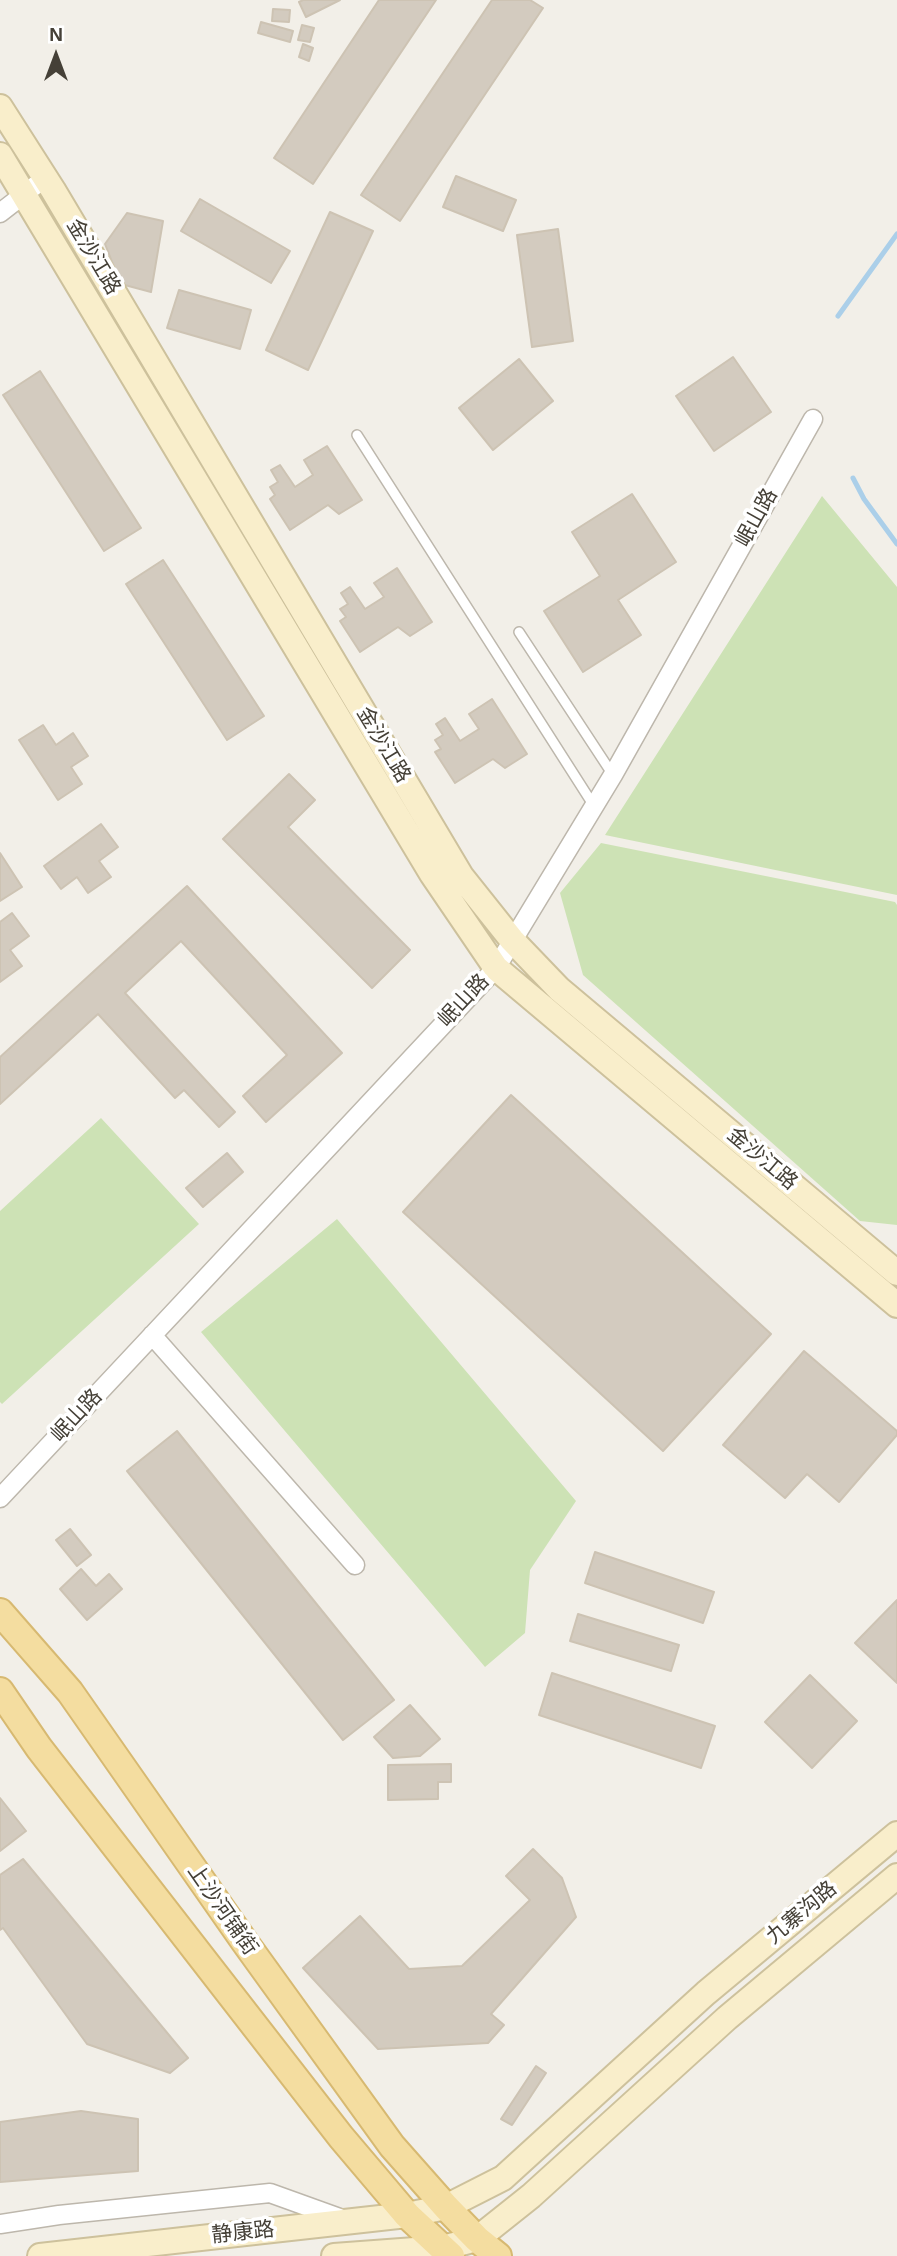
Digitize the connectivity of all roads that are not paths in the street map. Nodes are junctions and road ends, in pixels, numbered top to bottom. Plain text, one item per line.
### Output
1 (0, 107) edge
2 (0, 155) edge
3 (45, 178) junction
4 (26, 195) junction
5 (0, 213) edge
6 (813, 419) dead end
7 (357, 435) dead end
8 (519, 632) dead end
9 (613, 775) junction
10 (594, 806) junction
11 (512, 940) junction
12 (496, 968) junction
13 (890, 1273) edge
14 (897, 1305) edge
15 (152, 1335) junction
16 (0, 1498) edge
17 (355, 1565) dead end
18 (0, 1612) edge
19 (0, 1691) edge
20 (897, 1834) edge
21 (897, 1876) edge
22 (716, 2005) junction
23 (446, 2207) junction
24 (407, 2215) junction
25 (348, 2221) junction
26 (0, 2224) edge
27 (477, 2239) junction
28 (446, 2252) edge
29 (40, 2256) edge
30 (334, 2256) edge
31 (498, 2256) edge

1 - 3 street, 金沙江路
2 - 4 street
3 - 4 street
3 - 11 street, 金沙江路
4 - 5 street
4 - 12 street
6 - 9 street, 岷山路
7 - 10 lane
8 - 9 lane
9 - 10 street, 岷山路
10 - 11 street, 岷山路
11 - 12 street, 岷山路
11 - 13 street, 金沙江路
12 - 13 street
12 - 15 street, 岷山路
13 - 14 street, 金沙江路
15 - 16 street, 岷山路
15 - 17 street
18 - 23 main road, 上沙河铺街
19 - 24 main road, 上沙河铺街
20 - 22 street, 九寨沟路
21 - 22 street, 九寨沟路
22 - 23 street, 静康路
22 - 27 street
23 - 24 street, 静康路
23 - 27 main road, 上沙河铺街
24 - 25 street, 静康路
24 - 28 main road, 上沙河铺街
25 - 26 street
25 - 29 street, 静康路
27 - 28 street
27 - 31 main road, 上沙河铺街
28 - 30 street

